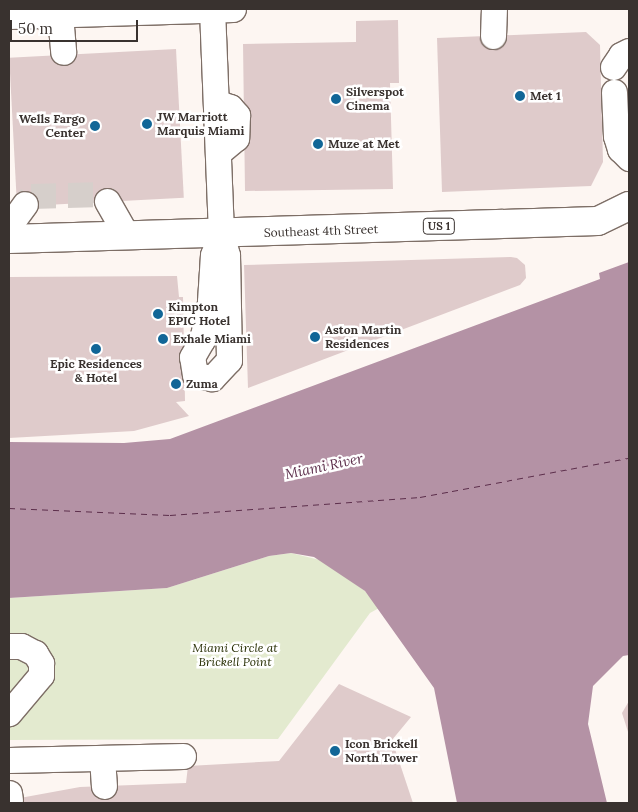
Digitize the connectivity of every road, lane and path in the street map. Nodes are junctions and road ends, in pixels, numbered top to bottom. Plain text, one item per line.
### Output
1 (219, 9) edge
2 (494, 9) edge
3 (60, 15) junction
4 (9, 16) edge
5 (493, 36) dead end
6 (62, 52) dead end
7 (614, 92) dead end
8 (629, 158) edge
9 (107, 201) tunnel mouth
10 (25, 204) tunnel mouth
11 (629, 206) edge
12 (9, 226) edge
13 (221, 234) junction
14 (127, 236) junction
15 (9, 239) edge
16 (9, 646) edge
17 (9, 713) edge
18 (183, 756) dead end
19 (102, 758) junction
20 (9, 760) edge
21 (104, 786) dead end

1 - 3 street
1 - 13 street
2 - 5 street
3 - 4 street
3 - 6 street
7 - 8 street
9 - 14 street
10 - 12 street
11 - 13 main road, Southeast 4th Street / US 1
13 - 13 street
13 - 14 main road, Southeast 4th Street / US 1
14 - 15 main road, Southeast 4th Street / US 1
16 - 17 street
18 - 19 street
19 - 20 street
19 - 21 street

